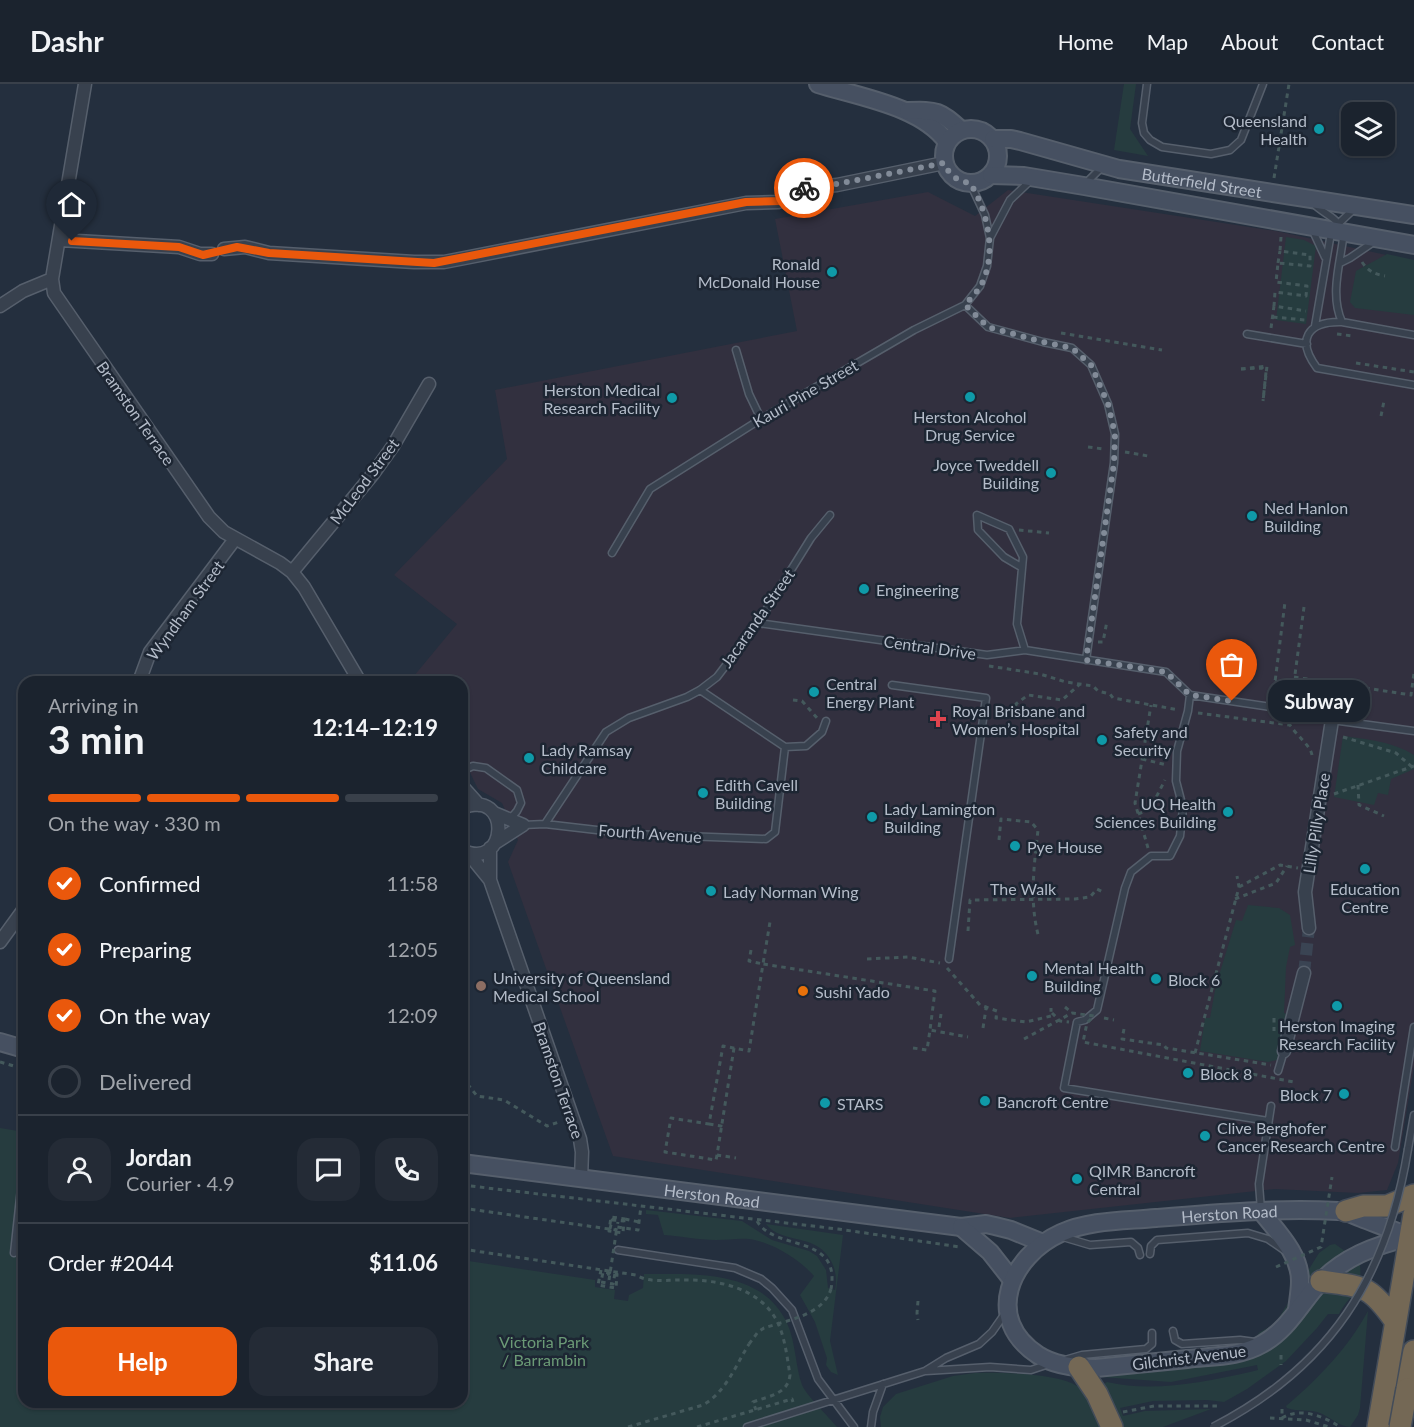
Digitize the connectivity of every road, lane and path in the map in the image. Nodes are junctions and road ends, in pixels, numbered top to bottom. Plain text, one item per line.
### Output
1 (85, 84) edge
2 (818, 84) edge
3 (1147, 84) edge
4 (1263, 84) edge
5 (1289, 84) edge
6 (908, 111) junction
7 (962, 130) junction
8 (993, 139) junction
9 (947, 142) junction
10 (944, 163) junction
11 (1104, 165) junction
12 (991, 175) junction
13 (1034, 178) junction
14 (1273, 180) dead end
15 (970, 183) junction
16 (1084, 186) junction
17 (805, 188) joint
18 (790, 197) joint
19 (1309, 199) junction
20 (1356, 207) junction
21 (1414, 214) edge
22 (1310, 226) junction
23 (1338, 229) junction
24 (1282, 230) dead end
25 (990, 238) junction
26 (1377, 238) junction
27 (60, 240) junction
28 (1414, 245) edge
29 (224, 249) joint
30 (1280, 251) junction
31 (212, 254) joint
32 (1326, 258) junction
33 (1362, 262) dead end
34 (1278, 263) junction
35 (1340, 263) junction
36 (1384, 276) dead end
37 (52, 279) junction
38 (1276, 282) junction
39 (1275, 292) junction
40 (965, 305) junction
41 (0, 306) edge
42 (1274, 306) junction
43 (1273, 317) junction
44 (1342, 322) junction
45 (1315, 326) junction
46 (1271, 328) dead end
47 (1055, 332) dead end
48 (1246, 334) dead end
49 (1329, 334) dead end
50 (1414, 335) edge
51 (1353, 336) dead end
52 (1307, 344) junction
53 (736, 350) dead end
54 (1162, 350) dead end
55 (1349, 362) dead end
56 (1241, 369) dead end
57 (1414, 372) edge
58 (429, 384) dead end
59 (1414, 385) edge
60 (1263, 401) dead end
61 (1384, 401) dead end
62 (1381, 416) dead end
63 (761, 418) junction
64 (830, 515) dead end
65 (1008, 529) junction
66 (1049, 533) dead end
67 (235, 539) junction
68 (612, 553) dead end
69 (1021, 567) junction
70 (292, 572) junction
71 (1285, 602) dead end
72 (1304, 607) dead end
73 (1107, 621) dead end
74 (758, 623) junction
75 (1096, 642) dead end
76 (1025, 650) junction
77 (1086, 660) junction
78 (981, 665) dead end
79 (1414, 673) edge
80 (141, 676) edge
81 (356, 676) edge
82 (1294, 677) junction
83 (1275, 681) junction
84 (1080, 684) junction
85 (892, 685) dead end
86 (1326, 689) junction
87 (700, 690) junction
88 (1190, 695) junction
89 (793, 700) dead end
90 (1272, 700) dead end
91 (1152, 705) junction
92 (1188, 711) junction
93 (1347, 714) dead end
94 (1015, 715) dead end
95 (1332, 720) junction
96 (824, 722) joint
97 (1414, 722) edge
98 (1414, 731) edge
99 (1343, 737) dead end
100 (785, 747) junction
101 (1142, 759) junction
102 (1160, 763) dead end
103 (1313, 763) dead end
104 (1413, 767) edge
105 (468, 768) edge
106 (1176, 771) junction
107 (1358, 785) junction
108 (1321, 792) junction
109 (468, 793) edge
110 (479, 805) junction
111 (468, 806) edge
112 (494, 813) junction
113 (1138, 814) junction
114 (1384, 816) dead end
115 (509, 819) junction
116 (545, 824) junction
117 (523, 825) junction
118 (999, 840) dead end
119 (493, 845) junction
120 (468, 851) edge
121 (1036, 851) junction
122 (1044, 852) dead end
123 (468, 854) edge
124 (1151, 855) junction
125 (1280, 865) dead end
126 (1287, 866) dead end
127 (1237, 876) dead end
128 (490, 880) junction
129 (1239, 887) junction
130 (1103, 892) dead end
131 (1235, 899) junction
132 (1033, 900) junction
133 (18, 917) edge
134 (770, 922) dead end
135 (1308, 928) tunnel mouth
136 (968, 931) dead end
137 (1039, 938) dead end
138 (0, 942) edge
139 (751, 950) dead end
140 (949, 959) dead end
141 (867, 960) dead end
142 (763, 964) junction
143 (1304, 973) tunnel mouth
144 (860, 979) junction
145 (858, 984) dead end
146 (987, 1002) dead end
147 (1065, 1007) dead end
148 (1051, 1008) dead end
149 (936, 1013) junction
150 (1051, 1013) junction
151 (1072, 1013) junction
152 (1077, 1022) junction
153 (939, 1027) dead end
154 (1414, 1027) edge
155 (983, 1028) dead end
156 (1124, 1029) dead end
157 (930, 1030) junction
158 (968, 1037) dead end
159 (751, 1038) junction
160 (756, 1039) dead end
161 (1024, 1039) dead end
162 (0, 1042) edge
163 (18, 1047) edge
164 (734, 1048) junction
165 (913, 1048) dead end
166 (1284, 1051) joint
167 (1195, 1053) junction
168 (0, 1062) edge
169 (1270, 1065) dead end
170 (18, 1067) edge
171 (1278, 1071) dead end
172 (1294, 1082) dead end
173 (468, 1085) edge
174 (1270, 1106) dead end
175 (1414, 1115) edge
176 (723, 1119) junction
177 (1268, 1121) junction
178 (560, 1122) dead end
179 (709, 1124) junction
180 (1395, 1147) dead end
181 (717, 1155) junction
182 (736, 1158) dead end
183 (468, 1164) edge
184 (1332, 1177) dead end
185 (581, 1179) junction
186 (468, 1186) edge
187 (1414, 1195) edge
188 (641, 1206) junction
189 (468, 1209) edge
190 (1261, 1211) junction
191 (1346, 1211) junction
192 (1414, 1214) edge
193 (18, 1216) edge
194 (756, 1220) junction
195 (639, 1222) junction
196 (617, 1224) junction
197 (961, 1227) junction
198 (610, 1229) junction
199 (1413, 1238) edge
200 (1050, 1239) junction
201 (963, 1248) dead end
202 (468, 1250) edge
203 (618, 1250) dead end
204 (14, 1253) dead end
205 (1150, 1254) dead end
206 (1140, 1255) dead end
207 (1292, 1256) junction
208 (1276, 1267) dead end
209 (599, 1269) junction
210 (609, 1272) junction
211 (609, 1280) dead end
212 (1012, 1280) junction
213 (1321, 1281) junction
214 (918, 1301) dead end
215 (1008, 1310) junction
216 (1297, 1311) junction
217 (918, 1320) dead end
218 (1395, 1321) junction
219 (1173, 1331) dead end
220 (1152, 1333) dead end
221 (1265, 1343) junction
222 (1414, 1351) edge
223 (1281, 1355) dead end
224 (1055, 1362) junction
225 (1281, 1365) dead end
226 (1079, 1367) junction
227 (925, 1371) junction
228 (883, 1384) junction
229 (833, 1400) junction
230 (795, 1405) dead end
231 (1218, 1406) dead end
232 (1282, 1409) dead end
233 (756, 1410) junction
234 (1270, 1418) dead end
235 (1282, 1418) junction
236 (1117, 1420) edge
237 (628, 1427) edge
238 (697, 1427) edge
239 (747, 1427) edge
240 (854, 1427) edge
241 (871, 1427) edge
242 (1213, 1427) edge
243 (1329, 1427) edge
244 (1340, 1427) edge
245 (1378, 1427) edge
246 (1400, 1427) edge

1 - 27 street
2 - 6 main road
3 - 4 lane
5 - 14 path
6 - 7 main road
6 - 9 main road
7 - 8 main road
7 - 9 main road
8 - 11 main road, Butterfield Street
8 - 12 main road
9 - 10 main road
10 - 15 main road
10 - 17 street
11 - 16 lane
11 - 19 main road, Butterfield Street
12 - 13 main road, Butterfield Street
12 - 15 main road
13 - 16 main road, Butterfield Street
13 - 25 lane
15 - 25 lane
16 - 22 main road, Butterfield Street
17 - 18 lane
18 - 29 street
19 - 20 main road, Butterfield Street
19 - 23 lane
20 - 21 main road, Butterfield Street
20 - 23 lane
22 - 23 main road, Butterfield Street
22 - 32 lane
23 - 26 main road, Butterfield Street
23 - 32 lane
23 - 35 lane
24 - 30 path
25 - 40 lane, Kauri Pine Street
26 - 28 main road, Butterfield Street
26 - 35 lane
27 - 31 street
27 - 37 street
29 - 31 lane
30 - 34 path
30 - 34 path
32 - 45 lane
33 - 36 path
34 - 38 path
35 - 44 lane
37 - 41 street
37 - 67 street, Bramston Terrace
38 - 39 path
38 - 39 path
39 - 42 path
40 - 63 lane, Kauri Pine Street
40 - 77 lane
42 - 43 path
42 - 43 path
43 - 46 path
44 - 45 lane
44 - 50 lane
45 - 52 lane
47 - 54 path
48 - 52 lane
49 - 51 path
52 - 59 lane
53 - 63 lane
55 - 57 path
56 - 60 path, bridge
58 - 70 street, McLeod Street
61 - 62 path
63 - 68 lane, Kauri Pine Street
64 - 74 lane, Jacaranda Street
65 - 66 path
65 - 69 lane
65 - 69 lane
67 - 70 street, Bramston Terrace
67 - 80 street, Wyndham Street
69 - 76 lane
70 - 81 street, Bramston Terrace
71 - 83 path
72 - 82 path
73 - 75 path
74 - 76 lane, Central Drive
74 - 87 lane, Jacaranda Street
76 - 77 lane, Central Drive
77 - 88 lane, Central Drive
78 - 84 path
79 - 82 path
82 - 86 path
83 - 86 path
83 - 90 path
84 - 91 path
84 - 94 path
85 - 140 lane
86 - 93 path
87 - 100 lane
87 - 116 lane, Jacaranda Street
88 - 92 lane
88 - 95 lane
89 - 96 path
91 - 92 path
91 - 101 path
92 - 103 path
92 - 106 lane
95 - 98 lane
95 - 108 street, Lilly Pilly Place
96 - 100 lane
97 - 98 lane
99 - 104 path
100 - 116 lane, Fourth Avenue
101 - 102 path
101 - 113 path
104 - 107 path
105 - 115 lane
106 - 113 path
106 - 124 lane
107 - 108 path
107 - 114 path
108 - 135 street, Lilly Pilly Place
109 - 110 street
110 - 111 street
110 - 112 street, Fourth Avenue
112 - 115 street, Fourth Avenue
112 - 119 street, Bramston Terrace
113 - 124 path
115 - 117 street, Fourth Avenue
116 - 117 lane, Fourth Avenue
117 - 119 street
118 - 121 path
119 - 120 street
119 - 128 street, Bramston Terrace
121 - 122 path
121 - 132 path
123 - 128 street, Bramston Terrace
124 - 152 lane
125 - 129 path
126 - 131 path
127 - 129 path
128 - 185 street, Bramston Terrace
129 - 131 path
130 - 132 path, The Walk
131 - 167 path
132 - 136 path, The Walk
132 - 137 path
133 - 138 street
134 - 142 path
139 - 142 path
141 - 150 path
142 - 144 path
142 - 159 path
143 - 166 street
144 - 145 path
144 - 149 path
146 - 155 path, bridge
147 - 151 path, bridge
148 - 150 path
149 - 153 path
149 - 157 path
150 - 152 path
151 - 161 path, bridge
151 - 172 path, bridge
152 - 177 lane
154 - 180 lane
156 - 167 path
157 - 158 path
157 - 165 path
159 - 160 path
159 - 164 path
162 - 163 main road
164 - 176 path
164 - 179 path
166 - 171 lane
167 - 169 path
168 - 170 path
173 - 178 path
174 - 177 lane
175 - 242 lane, bridge
176 - 179 path
176 - 181 path
177 - 190 lane
179 - 181 path
181 - 182 path
183 - 185 main road, Herston Road
184 - 208 path, bridge
185 - 197 main road, Herston Road
186 - 188 path
187 - 191 highway
188 - 194 path
188 - 195 path, bridge
189 - 198 path
190 - 191 main road, Herston Road
190 - 200 main road, Herston Road
190 - 207 main road
191 - 199 main road, Herston Road
192 - 199 highway
193 - 204 lane
194 - 201 path
194 - 237 path, bridge
195 - 196 path, bridge
195 - 198 path, bridge
196 - 198 path
196 - 210 path, bridge
197 - 200 main road, Herston Road
197 - 212 main road
199 - 213 main road, Gilchrist Avenue
199 - 218 highway
200 - 206 lane
200 - 212 main road, Herston Road
202 - 209 path
203 - 229 lane
205 - 207 lane
207 - 216 main road
209 - 210 path
209 - 210 path, bridge
210 - 210 path, bridge
210 - 211 path, bridge
210 - 233 path
212 - 215 main road, Herston Road
213 - 216 main road, Gilchrist Avenue
213 - 218 highway
214 - 217 path
215 - 224 main road
215 - 227 lane, Gilchrist Avenue
216 - 221 main road, Gilchrist Avenue
218 - 245 highway
219 - 221 lane
220 - 224 lane
221 - 226 main road, Gilchrist Avenue
222 - 246 highway, bridge
223 - 225 path
224 - 226 main road, Gilchrist Avenue
224 - 227 lane, Gilchrist Avenue
226 - 236 highway
227 - 228 lane, Gilchrist Avenue
228 - 229 lane, Gilchrist Avenue
228 - 241 lane
229 - 239 lane, Gilchrist Avenue
229 - 240 lane
230 - 233 path
231 - 236 path
232 - 235 path
233 - 238 path
234 - 235 path
235 - 243 path
235 - 244 path

